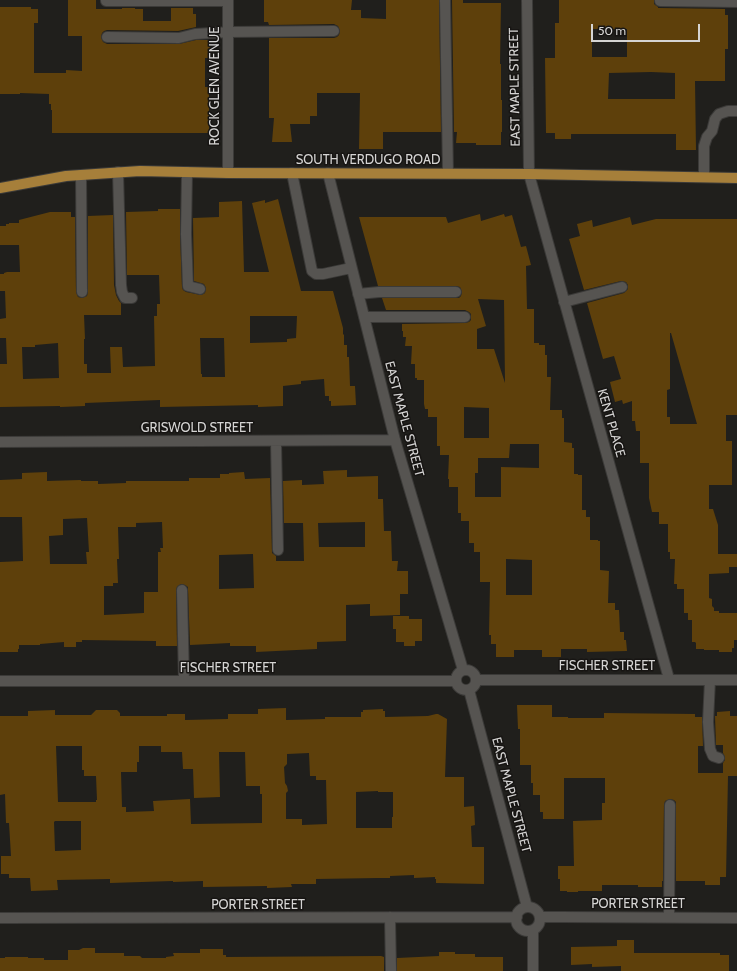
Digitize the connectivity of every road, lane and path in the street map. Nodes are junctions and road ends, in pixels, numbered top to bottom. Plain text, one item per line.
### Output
1 (445, 0) edge
2 (527, 0) edge
3 (106, 1) dead end
4 (228, 1) edge
5 (660, 1) dead end
6 (737, 2) edge
7 (334, 31) dead end
8 (228, 32) junction
9 (107, 38) dead end
10 (737, 111) edge
11 (118, 172) junction
12 (187, 172) junction
13 (228, 173) junction
14 (292, 173) junction
15 (328, 173) junction
16 (448, 173) junction
17 (529, 174) junction
18 (81, 175) junction
19 (704, 177) junction
20 (737, 178) edge
21 (0, 188) edge
22 (352, 268) junction
23 (622, 287) dead end
24 (200, 289) dead end
25 (82, 292) dead end
26 (456, 292) dead end
27 (358, 294) junction
28 (132, 298) dead end
29 (564, 302) junction
30 (364, 317) junction
31 (465, 317) dead end
32 (276, 440) junction
33 (395, 440) junction
34 (0, 442) edge
35 (278, 550) dead end
36 (182, 590) dead end
37 (463, 670) junction
38 (669, 679) junction
39 (476, 680) junction
40 (710, 680) junction
41 (737, 680) edge
42 (0, 681) edge
43 (184, 681) junction
44 (456, 681) junction
45 (469, 690) junction
46 (719, 758) dead end
47 (670, 805) dead end
48 (527, 907) junction
49 (390, 917) junction
50 (517, 917) junction
51 (540, 917) junction
52 (669, 917) junction
53 (0, 918) edge
54 (737, 918) edge
55 (533, 930) junction
56 (391, 971) edge
57 (533, 971) edge

1 - 16 street
2 - 17 street, EAST MAPLE STREET
3 - 4 street
4 - 8 street, ROCK GLEN AVENUE
5 - 6 street
7 - 8 street
8 - 9 street
8 - 13 street, ROCK GLEN AVENUE
10 - 19 street
11 - 12 main road, SOUTH VERDUGO ROAD
11 - 18 main road, SOUTH VERDUGO ROAD
11 - 28 street
12 - 13 main road, SOUTH VERDUGO ROAD
12 - 24 street
13 - 14 main road, SOUTH VERDUGO ROAD
14 - 15 main road, SOUTH VERDUGO ROAD
14 - 22 street
15 - 16 main road, SOUTH VERDUGO ROAD
15 - 22 street, EAST MAPLE STREET
16 - 17 main road, SOUTH VERDUGO ROAD
17 - 19 main road, SOUTH VERDUGO ROAD
17 - 29 street, KENT PLACE
18 - 21 main road, SOUTH VERDUGO ROAD
18 - 25 street
19 - 20 main road, SOUTH VERDUGO ROAD
22 - 27 street, EAST MAPLE STREET
23 - 29 street
26 - 27 street
27 - 30 street, EAST MAPLE STREET
29 - 38 street, KENT PLACE
30 - 31 street
30 - 33 street, EAST MAPLE STREET
32 - 33 street, GRISWOLD STREET
32 - 34 street, GRISWOLD STREET
32 - 35 street
33 - 37 street, EAST MAPLE STREET
36 - 43 street
37 - 39 street
37 - 44 street
38 - 39 street, FISCHER STREET
38 - 40 street, FISCHER STREET
39 - 45 street
40 - 41 street, FISCHER STREET
40 - 46 street
42 - 43 street, FISCHER STREET
43 - 44 street, FISCHER STREET
44 - 45 street
45 - 48 street, EAST MAPLE STREET
47 - 52 street
48 - 50 street
48 - 51 street
49 - 50 street, PORTER STREET
49 - 53 street, PORTER STREET
49 - 56 street
50 - 55 street
51 - 52 street, PORTER STREET
51 - 55 street
52 - 54 street, PORTER STREET
55 - 57 street

